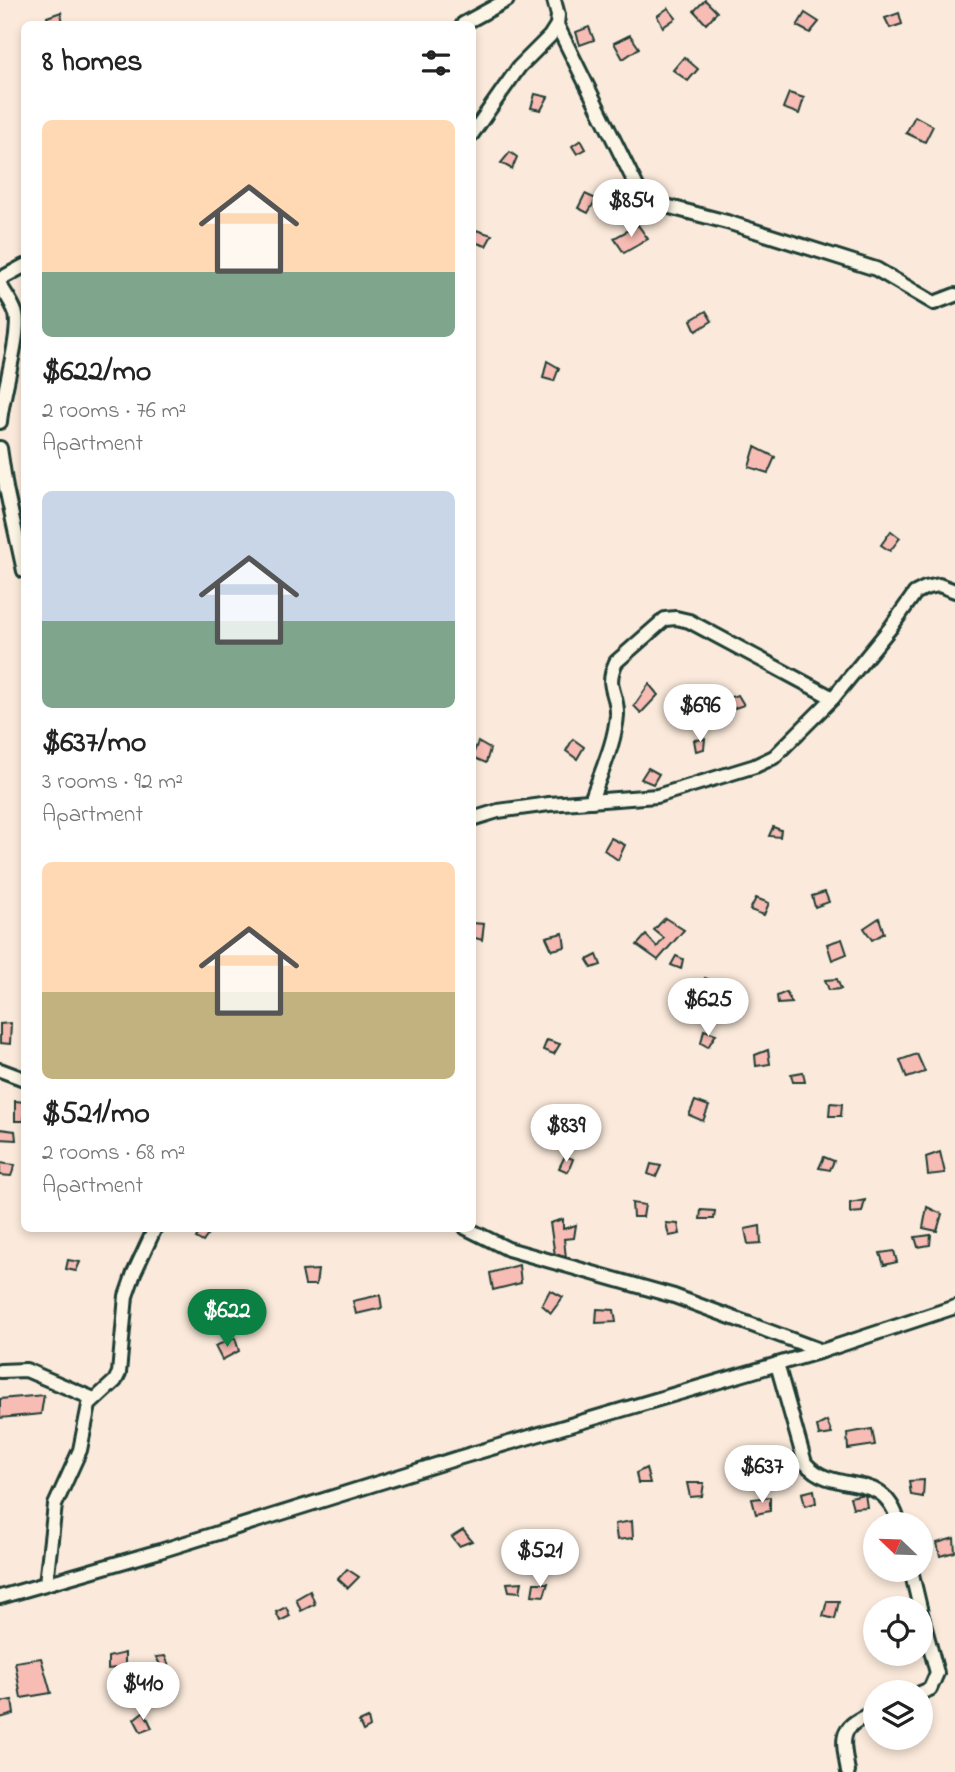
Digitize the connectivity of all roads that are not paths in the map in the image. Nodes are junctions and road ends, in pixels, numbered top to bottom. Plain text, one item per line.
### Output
1 (508, 0) edge
2 (554, 0) edge
3 (469, 21) edge
4 (557, 24) junction
5 (476, 128) edge
6 (21, 268) edge
7 (0, 279) edge
8 (0, 285) edge
9 (955, 295) edge
10 (0, 422) edge
11 (0, 449) edge
12 (21, 557) edge
13 (955, 589) edge
14 (833, 698) junction
15 (591, 801) junction
16 (476, 818) edge
17 (0, 1070) edge
18 (21, 1078) edge
19 (153, 1232) edge
20 (474, 1232) edge
21 (955, 1307) edge
22 (822, 1351) junction
23 (777, 1364) junction
24 (0, 1371) edge
25 (94, 1399) junction
26 (894, 1512) edge
27 (46, 1583) junction
28 (0, 1597) edge
29 (933, 1658) edge
30 (933, 1682) edge
31 (863, 1717) edge
32 (848, 1772) edge

1 - 3 street
2 - 4 street
4 - 5 street
4 - 9 street
6 - 7 street
8 - 10 street
11 - 12 street
13 - 14 street
14 - 15 street
14 - 15 street
15 - 16 street
17 - 18 street
19 - 25 street
20 - 22 street
21 - 22 street
22 - 23 street
23 - 26 street
23 - 27 street
24 - 25 street
25 - 27 street
27 - 28 street
29 - 30 street
31 - 32 street

